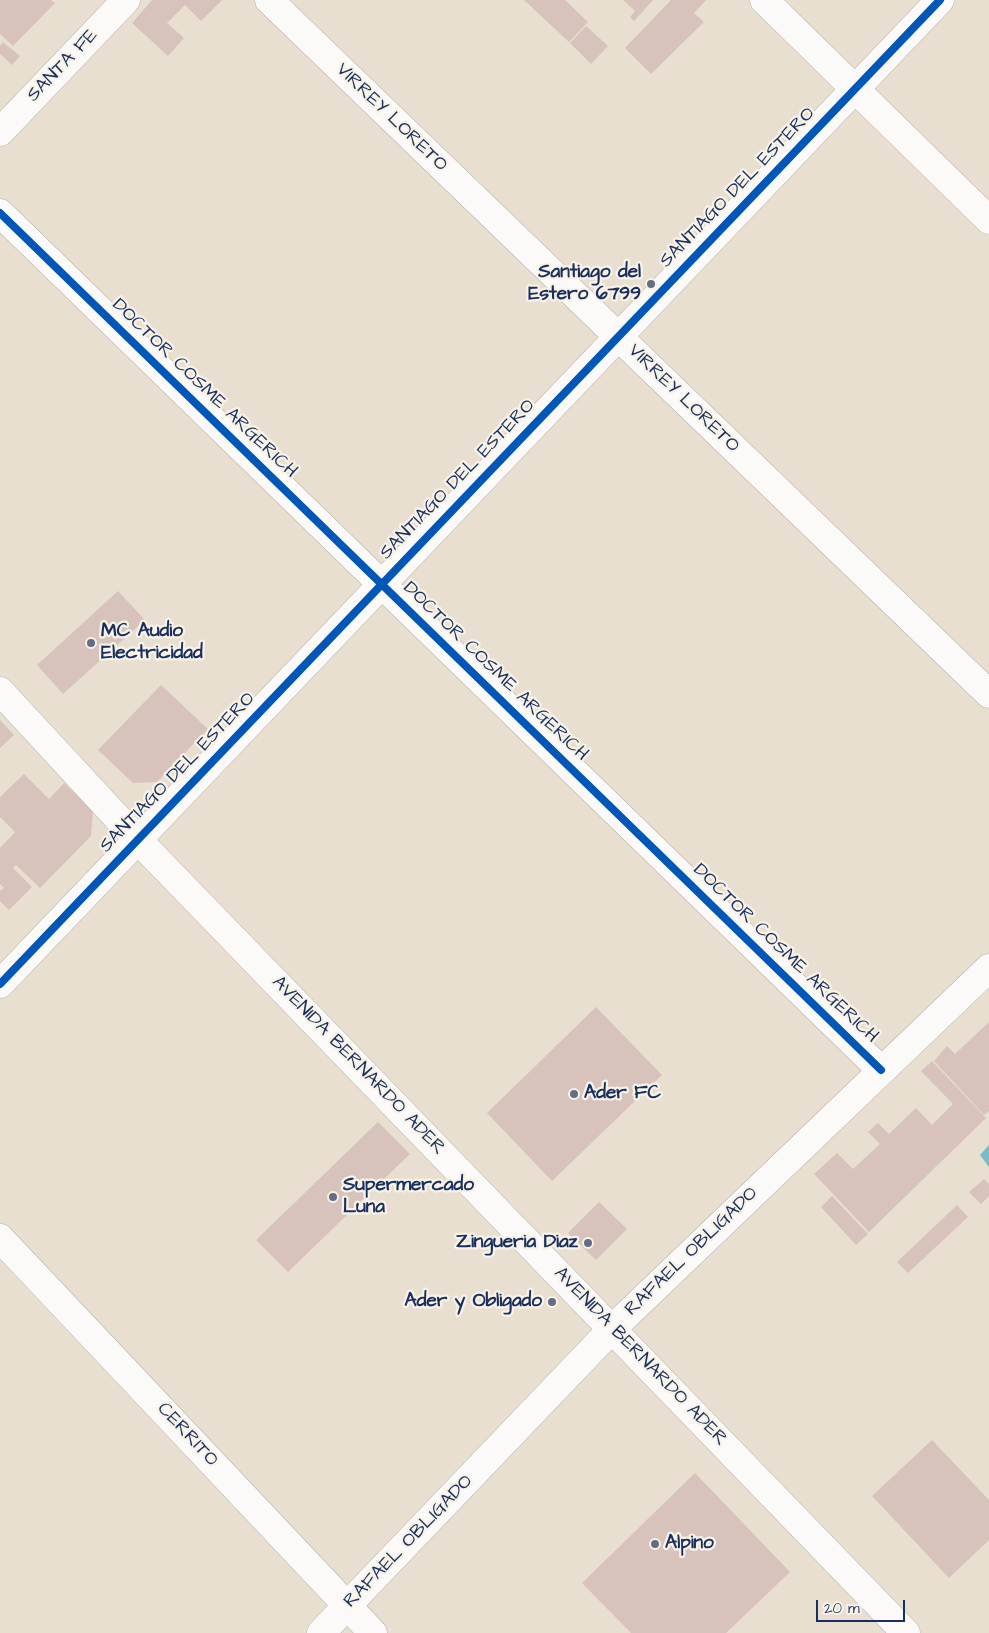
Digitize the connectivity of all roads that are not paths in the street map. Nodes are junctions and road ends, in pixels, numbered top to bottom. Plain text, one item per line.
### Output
1 (126, 0) edge
2 (269, 0) edge
3 (764, 0) edge
4 (940, 0) edge
5 (854, 89) junction
6 (0, 132) edge
7 (0, 213) edge
8 (989, 220) edge
9 (618, 337) junction
10 (381, 583) junction
11 (0, 691) edge
12 (989, 694) edge
13 (137, 839) junction
14 (989, 968) edge
15 (0, 984) edge
16 (881, 1070) junction
17 (0, 1238) edge
18 (613, 1328) junction
19 (348, 1606) junction
20 (321, 1633) edge
21 (373, 1633) edge
22 (906, 1633) edge

1 - 6 street, SANTA FE
2 - 9 street, VIRREY LORETO
3 - 5 street
4 - 5 street, SANTIAGO DEL ESTERO
5 - 8 street
5 - 9 street, SANTIAGO DEL ESTERO
7 - 10 street, DOCTOR COSME ARGERICH
9 - 10 street, SANTIAGO DEL ESTERO
9 - 12 street, VIRREY LORETO
10 - 13 street, SANTIAGO DEL ESTERO
10 - 16 street, DOCTOR COSME ARGERICH
11 - 13 street, AVENIDA BERNARDO ADER
13 - 15 street, SANTIAGO DEL ESTERO
13 - 18 street, AVENIDA BERNARDO ADER
14 - 16 street, RAFAEL OBLIGADO
16 - 18 street, RAFAEL OBLIGADO
17 - 19 street, CERRITO
18 - 19 street, RAFAEL OBLIGADO
18 - 22 street, AVENIDA BERNARDO ADER
19 - 20 street, RAFAEL OBLIGADO
19 - 21 street, CERRITO

